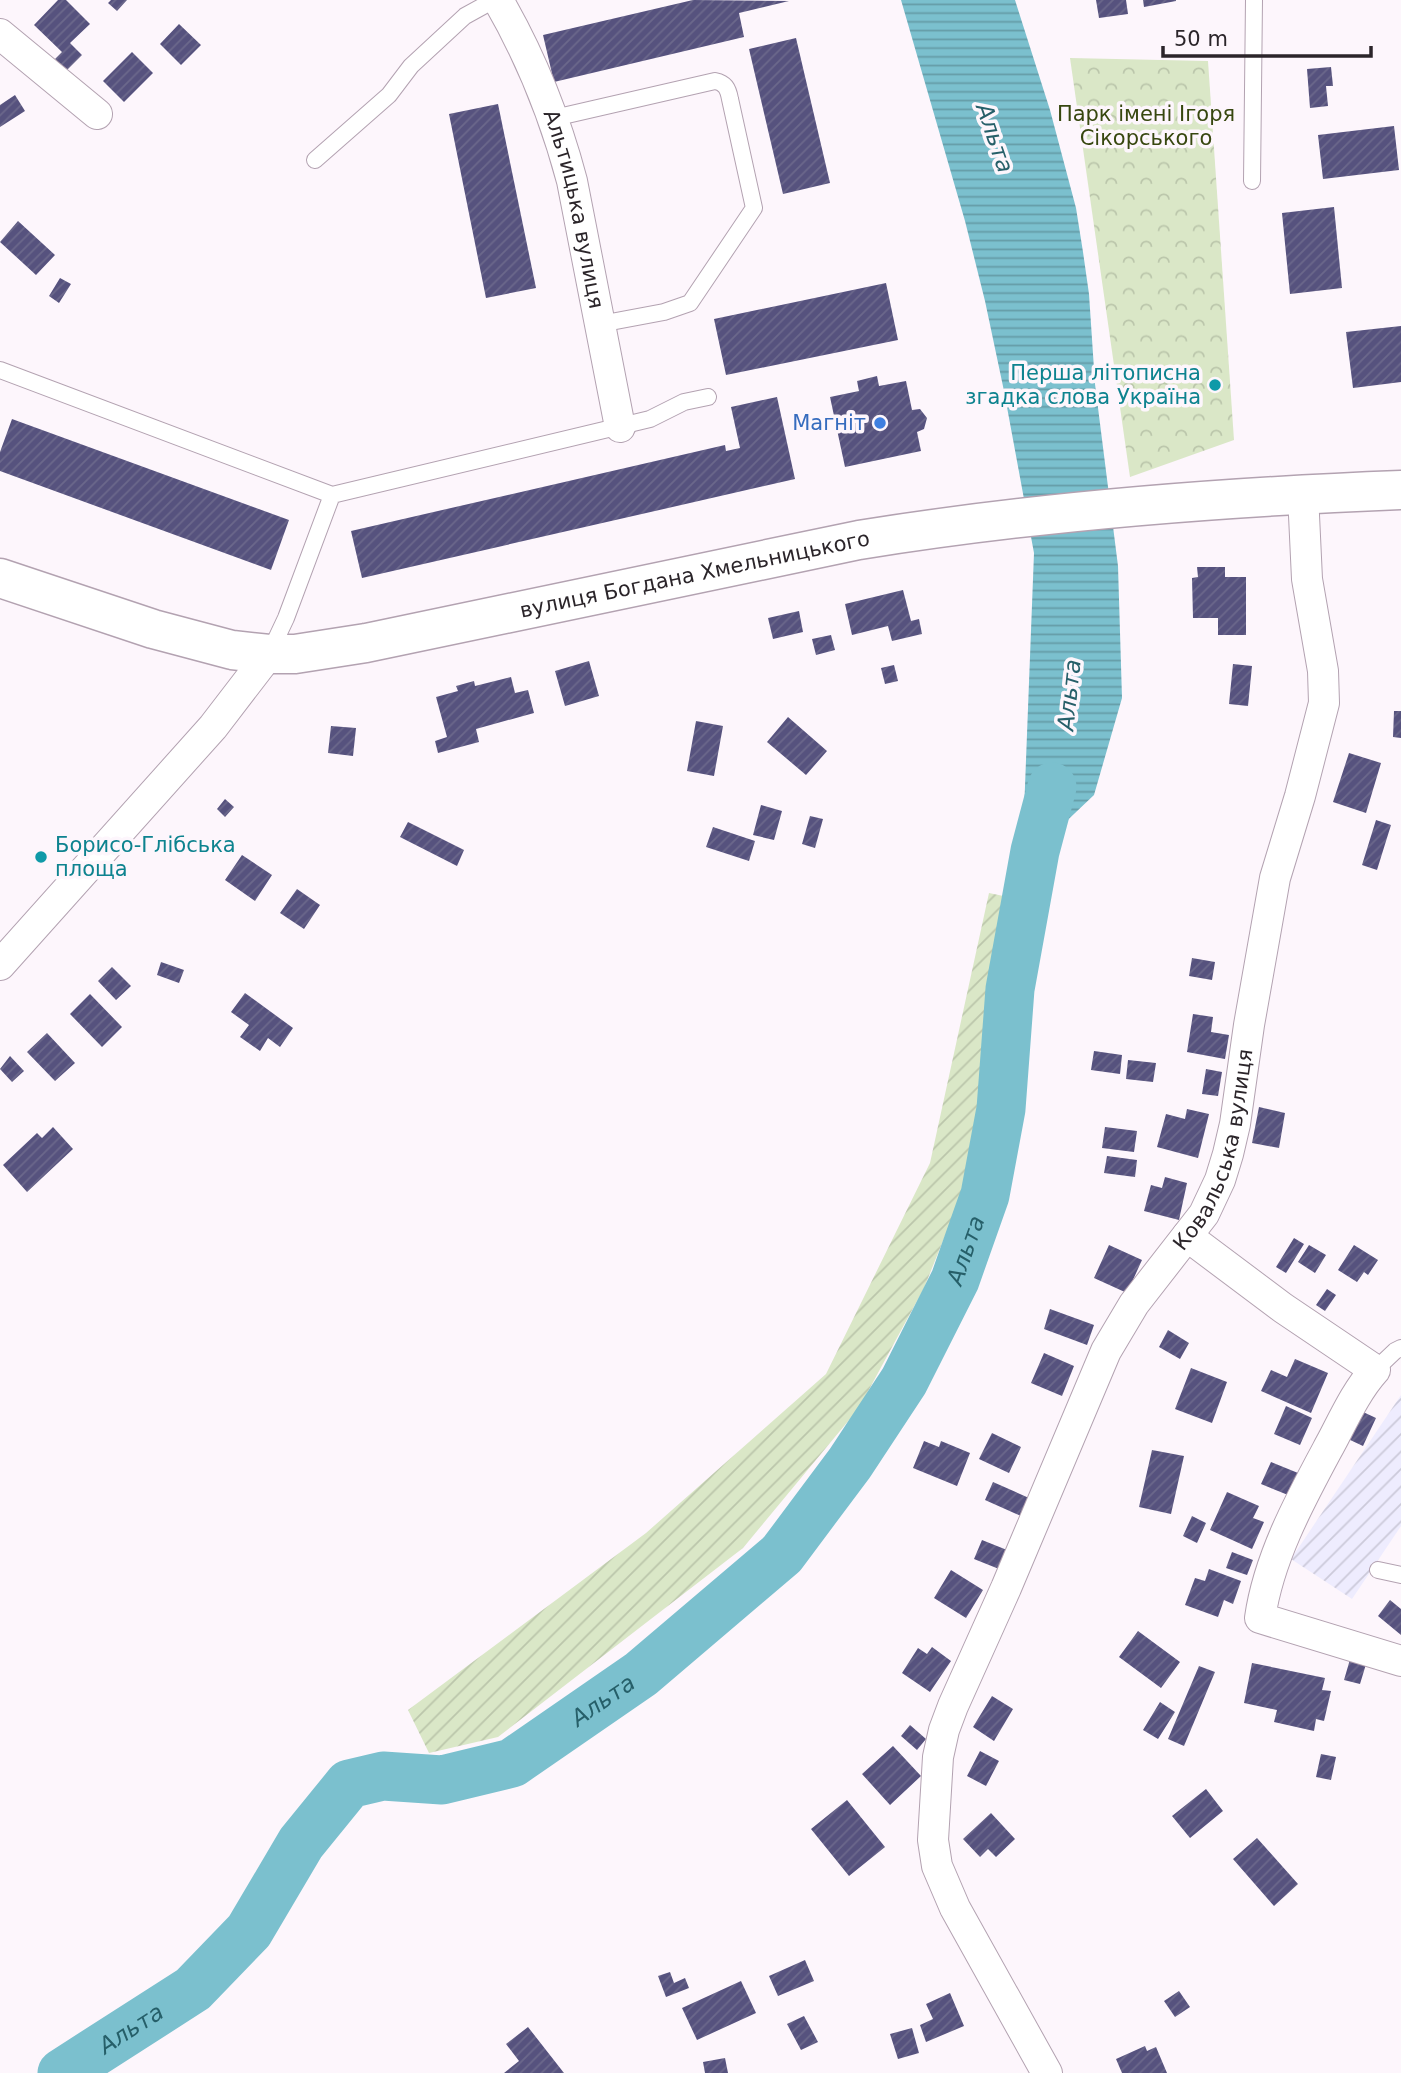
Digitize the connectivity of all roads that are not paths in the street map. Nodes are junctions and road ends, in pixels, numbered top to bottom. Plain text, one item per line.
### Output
1 (496, 0) edge
2 (1254, 0) edge
3 (0, 34) edge
4 (97, 114) dead end
5 (554, 118) junction
6 (315, 160) dead end
7 (1252, 181) dead end
8 (600, 324) junction
9 (0, 370) edge
10 (708, 397) dead end
11 (620, 427) junction
12 (1401, 490) edge
13 (1303, 494) junction
14 (332, 495) junction
15 (0, 578) edge
16 (269, 654) junction
17 (0, 965) edge
18 (1187, 1236) junction
19 (1401, 1348) edge
20 (1375, 1370) junction
21 (1378, 1570) dead end
22 (1401, 1575) edge
23 (1401, 1661) edge
24 (1047, 2073) edge

1 - 5 street, Альтицька вулиця
1 - 6 lane
2 - 7 lane
3 - 4 street
5 - 8 street, Альтицька вулиця
5 - 8 lane
8 - 11 street, Альтицька вулиця
9 - 14 lane
10 - 11 lane
11 - 14 lane
12 - 13 main road, вулиця Богдана Хмельницького
13 - 16 main road, вулиця Богдана Хмельницького
13 - 18 street, Ковальська вулиця
14 - 16 lane
15 - 16 main road, вулиця Богдана Хмельницького
16 - 17 street
18 - 20 street
18 - 24 street, Ковальська вулиця
19 - 20 lane
20 - 23 street
21 - 22 lane

